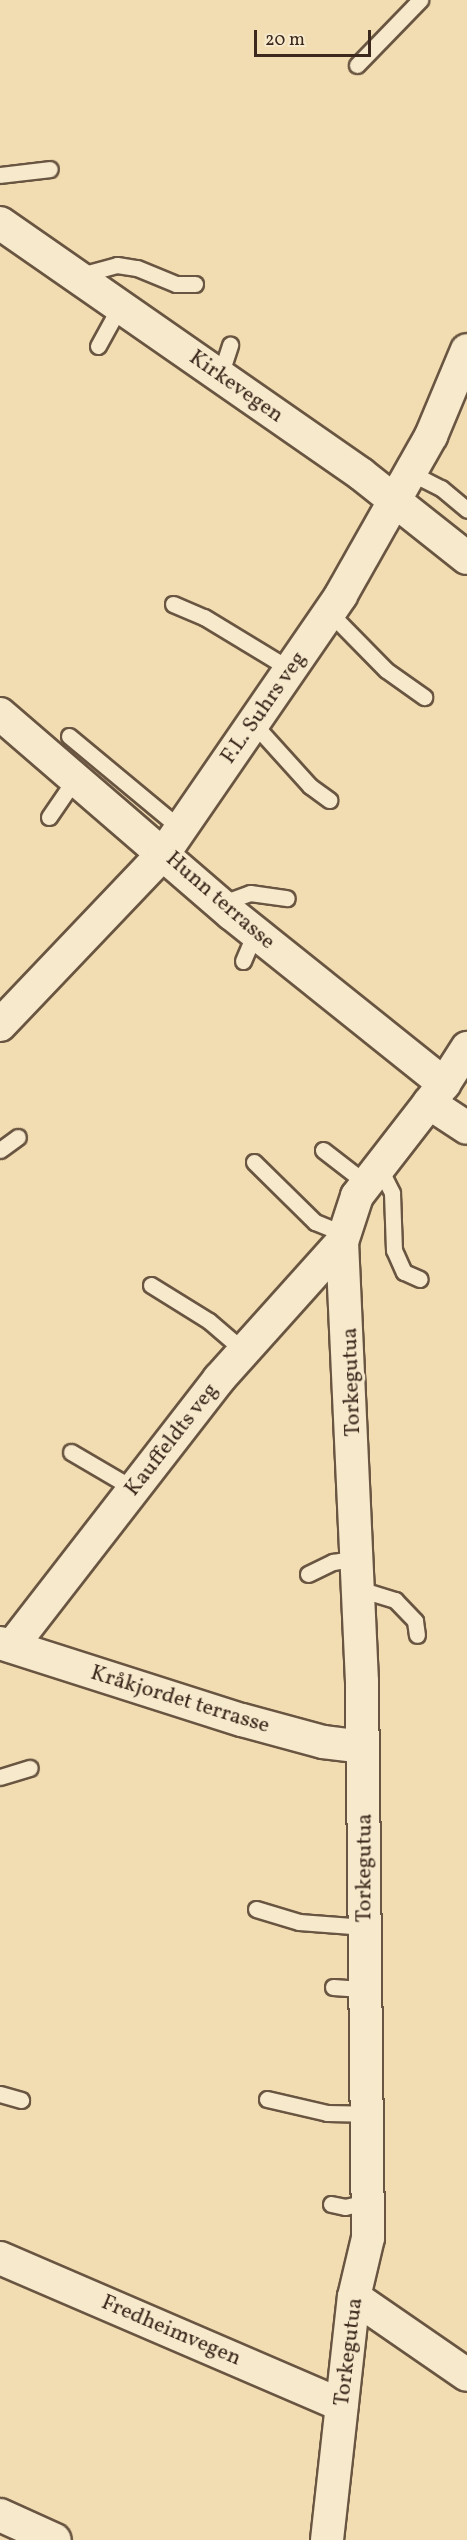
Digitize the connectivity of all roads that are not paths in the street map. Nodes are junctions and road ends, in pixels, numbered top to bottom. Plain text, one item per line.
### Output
1 (420, 0) edge
2 (357, 65) dead end
3 (50, 169) dead end
4 (0, 175) edge
5 (3, 232) edge
6 (77, 276) junction
7 (195, 284) dead end
8 (120, 306) junction
9 (230, 345) dead end
10 (98, 346) dead end
11 (467, 350) edge
12 (220, 376) junction
13 (411, 473) junction
14 (395, 504) junction
15 (467, 510) edge
16 (467, 558) edge
17 (173, 604) dead end
18 (329, 612) junction
19 (290, 669) junction
20 (424, 697) dead end
21 (0, 714) edge
22 (253, 723) junction
23 (69, 736) dead end
24 (75, 779) junction
25 (329, 800) dead end
26 (49, 817) dead end
27 (172, 841) junction
28 (287, 898) dead end
29 (220, 904) junction
30 (4, 1012) edge
31 (454, 1072) edge
32 (467, 1128) edge
33 (18, 1137) dead end
34 (0, 1150) edge
35 (323, 1150) dead end
36 (254, 1162) dead end
37 (368, 1182) junction
38 (344, 1238) junction
39 (420, 1279) dead end
40 (151, 1285) dead end
41 (244, 1351) junction
42 (71, 1452) dead end
43 (134, 1489) junction
44 (358, 1558) junction
45 (308, 1574) dead end
46 (359, 1589) junction
47 (417, 1635) dead end
48 (6, 1645) edge
49 (363, 1747) junction
50 (30, 1768) dead end
51 (0, 1777) edge
52 (256, 1909) dead end
53 (365, 1927) junction
54 (333, 1987) dead end
55 (365, 1989) junction
56 (0, 2094) edge
57 (267, 2099) dead end
58 (21, 2100) dead end
59 (366, 2114) junction
60 (367, 2202) junction
61 (331, 2204) dead end
62 (0, 2258) edge
63 (354, 2297) junction
64 (467, 2375) edge
65 (342, 2405) junction
66 (0, 2515) edge
67 (55, 2540) edge
68 (327, 2540) edge

1 - 2 lane
3 - 4 lane
5 - 6 street, Kirkevegen
6 - 7 lane
6 - 8 street, Kirkevegen
8 - 10 lane
8 - 12 street, Kirkevegen
9 - 12 lane
11 - 13 street, F.L. Suhrs veg
12 - 14 street, Kirkevegen
13 - 14 street, F.L. Suhrs veg
13 - 15 lane
14 - 16 street, Kirkevegen
14 - 18 street, F.L. Suhrs veg
17 - 19 lane
18 - 19 street, F.L. Suhrs veg
18 - 20 lane
19 - 22 street, F.L. Suhrs veg
21 - 24 street, Hunn terrasse
22 - 25 lane
22 - 27 street, F.L. Suhrs veg
23 - 27 lane
24 - 26 lane
24 - 27 street, Hunn terrasse
27 - 29 street, Hunn terrasse
27 - 30 street, F.L. Suhrs veg
28 - 29 lane
29 - 31 street, Hunn terrasse
31 - 32 street, Hunn terrasse
31 - 37 street
33 - 34 lane
35 - 37 lane
36 - 38 lane
37 - 38 street, Torkegutua
37 - 39 lane
38 - 41 street, Kauffeldts veg
38 - 44 street, Torkegutua
40 - 41 lane
41 - 43 street, Kauffeldts veg
42 - 43 lane
43 - 48 street, Kauffeldts veg
44 - 45 lane
44 - 46 street, Torkegutua
46 - 47 lane
46 - 49 street, Torkegutua
48 - 49 street, Kråkjordet terrasse
49 - 53 street, Torkegutua
50 - 51 lane
52 - 53 lane
53 - 55 street, Torkegutua
54 - 55 lane
55 - 59 street, Torkegutua
56 - 58 lane
57 - 59 lane
59 - 60 street, Torkegutua
60 - 61 lane
60 - 63 street, Torkegutua
62 - 65 street, Fredheimvegen
63 - 64 street
63 - 65 street, Torkegutua
65 - 68 street, Torkegutua
66 - 67 street

